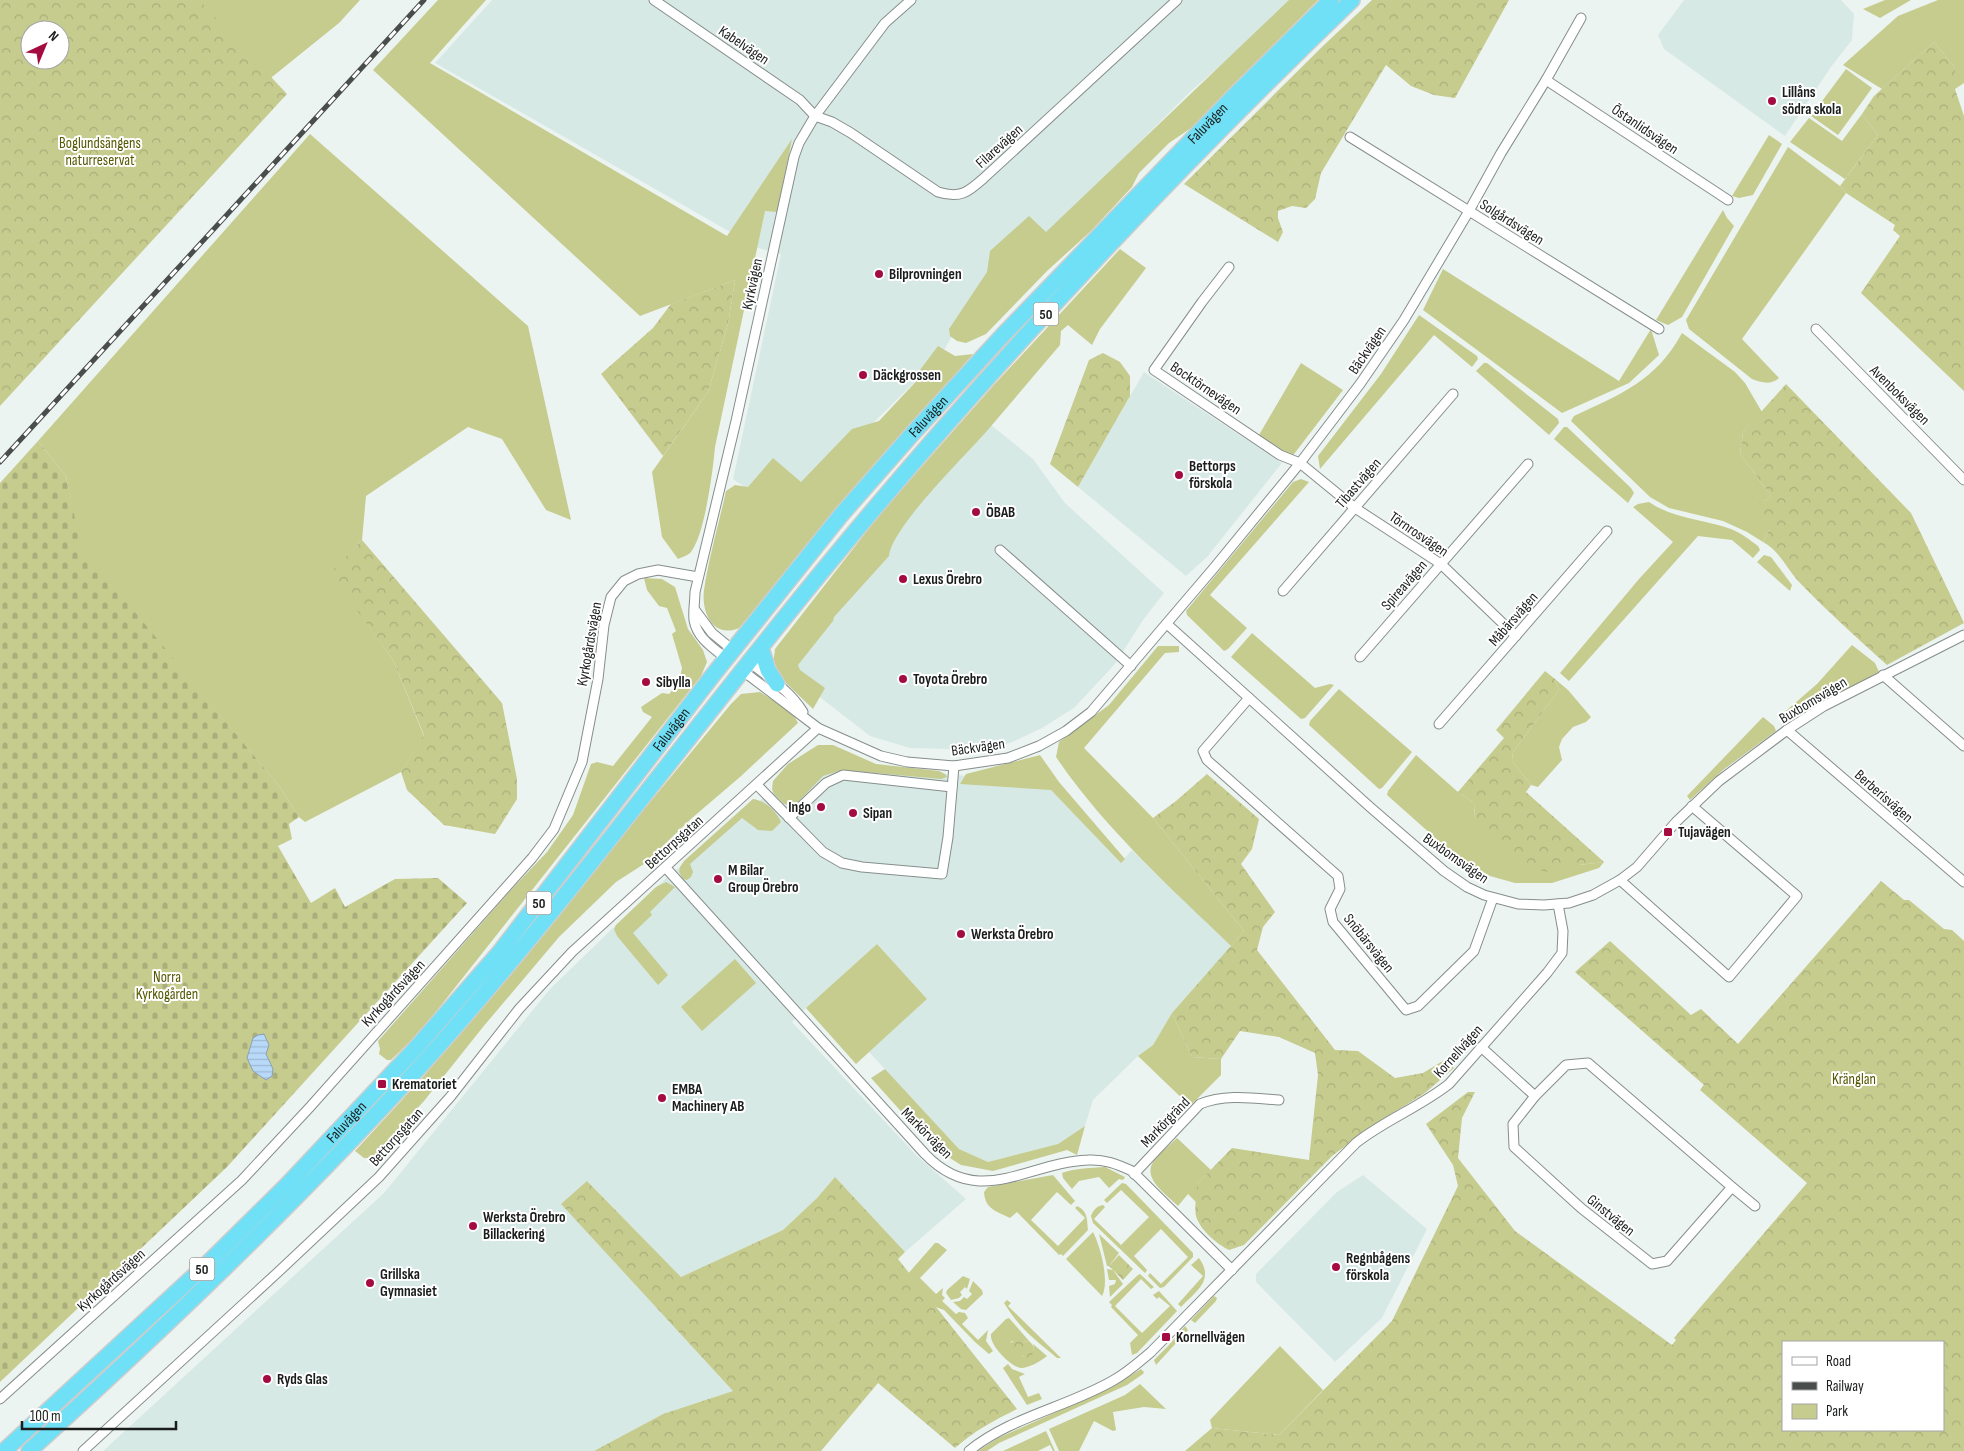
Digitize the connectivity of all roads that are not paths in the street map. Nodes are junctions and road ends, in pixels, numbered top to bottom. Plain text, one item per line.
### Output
1 (654, 0) edge
2 (911, 0) edge
3 (1177, 0) edge
4 (1330, 0) edge
5 (1352, 0) edge
6 (1581, 18) dead end
7 (1546, 80) junction
8 (815, 116) junction
9 (1350, 137) dead end
10 (1728, 200) dead end
11 (1469, 211) junction
12 (1230, 267) dead end
13 (1816, 329) dead end
14 (1659, 330) dead end
15 (1453, 394) dead end
16 (1300, 463) junction
17 (1528, 464) dead end
18 (1964, 480) edge
19 (1355, 508) junction
20 (1607, 531) dead end
21 (1000, 550) dead end
22 (1441, 564) junction
23 (698, 577) junction
24 (1284, 591) dead end
25 (1166, 624) junction
26 (1964, 635) edge
27 (1516, 636) junction
28 (761, 648) junction
29 (730, 655) junction
30 (1360, 657) dead end
31 (1131, 666) junction
32 (746, 667) junction
33 (1883, 675) junction
34 (777, 684) junction
35 (1249, 698) junction
36 (807, 718) junction
37 (1439, 724) dead end
38 (818, 728) junction
39 (1787, 730) junction
40 (1964, 746) edge
41 (954, 766) junction
42 (757, 785) junction
43 (952, 787) junction
44 (1692, 806) junction
45 (789, 818) junction
46 (666, 868) junction
47 (1620, 880) junction
48 (1964, 882) edge
49 (1493, 898) junction
50 (1558, 904) junction
51 (1481, 1048) junction
52 (1535, 1096) junction
53 (1279, 1100) dead end
54 (1134, 1174) junction
55 (1732, 1186) junction
56 (1755, 1206) dead end
57 (1232, 1270) junction
58 (0, 1399) edge
59 (4, 1451) edge
60 (29, 1451) edge
61 (83, 1451) edge
62 (969, 1451) edge

1 - 8 street, Kabelvägen
2 - 8 street, Kyrkvägen
3 - 8 street, Filarevägen
4 - 29 highway, Faluvägen / 50
5 - 28 highway, Faluvägen / 50
6 - 7 street, Bäckvägen
7 - 10 street, Östanlidsvägen
7 - 11 street, Bäckvägen
8 - 23 street, Kyrkvägen
9 - 11 street, Solgårdsvägen
11 - 14 street, Solgårdsvägen
11 - 16 street, Bäckvägen
12 - 16 street, Bocktörnevägen
13 - 18 street, Avenboksvägen
15 - 19 street, Tibastvägen
16 - 19 street, Törnrosvägen
16 - 25 street, Bäckvägen
17 - 22 street, Spireavägen
19 - 22 street, Törnrosvägen
19 - 24 street, Tibastvägen
20 - 27 street, Måbärsvägen
21 - 31 street
22 - 27 street, Törnrosvägen
22 - 30 street, Spireavägen
23 - 29 street, Kyrkvägen
23 - 58 street, Kyrkogårdsvägen
25 - 31 street, Bäckvägen
25 - 35 street, Buxbomsvägen
26 - 33 street, Buxbomsvägen
27 - 37 street, Måbärsvägen
28 - 32 highway, Faluvägen / 50
28 - 34 highway
29 - 32 highway
29 - 59 highway, Faluvägen / 50
31 - 41 street, Bäckvägen
32 - 34 street, Bäckvägen
32 - 36 street, Bäckvägen
32 - 60 highway, Faluvägen / 50
33 - 39 street, Buxbomsvägen
33 - 40 street
34 - 36 street, Bäckvägen
35 - 49 street, Buxbomsvägen
35 - 49 street, Snöbärsvägen
36 - 38 street, Bäckvägen
38 - 41 street, Bäckvägen
38 - 42 street, Bettorpsgatan
39 - 44 street, Buxbomsvägen
39 - 48 street, Berberisvägen
41 - 43 street
42 - 45 street
42 - 46 street, Bettorpsgatan
43 - 45 street
43 - 45 street
44 - 47 street, Buxbomsvägen
44 - 47 street
46 - 54 street, Markörvägen
46 - 61 street, Bettorpsgatan
47 - 50 street, Buxbomsvägen
49 - 50 street, Buxbomsvägen
50 - 51 street, Kornellvägen
51 - 52 street
51 - 57 street, Kornellvägen
52 - 55 street, Ginstvägen
52 - 55 street, Ginstvägen
53 - 54 street, Markörgränd
54 - 57 street, Markörvägen
55 - 56 street, Ginstvägen
57 - 62 street, Kornellvägen

